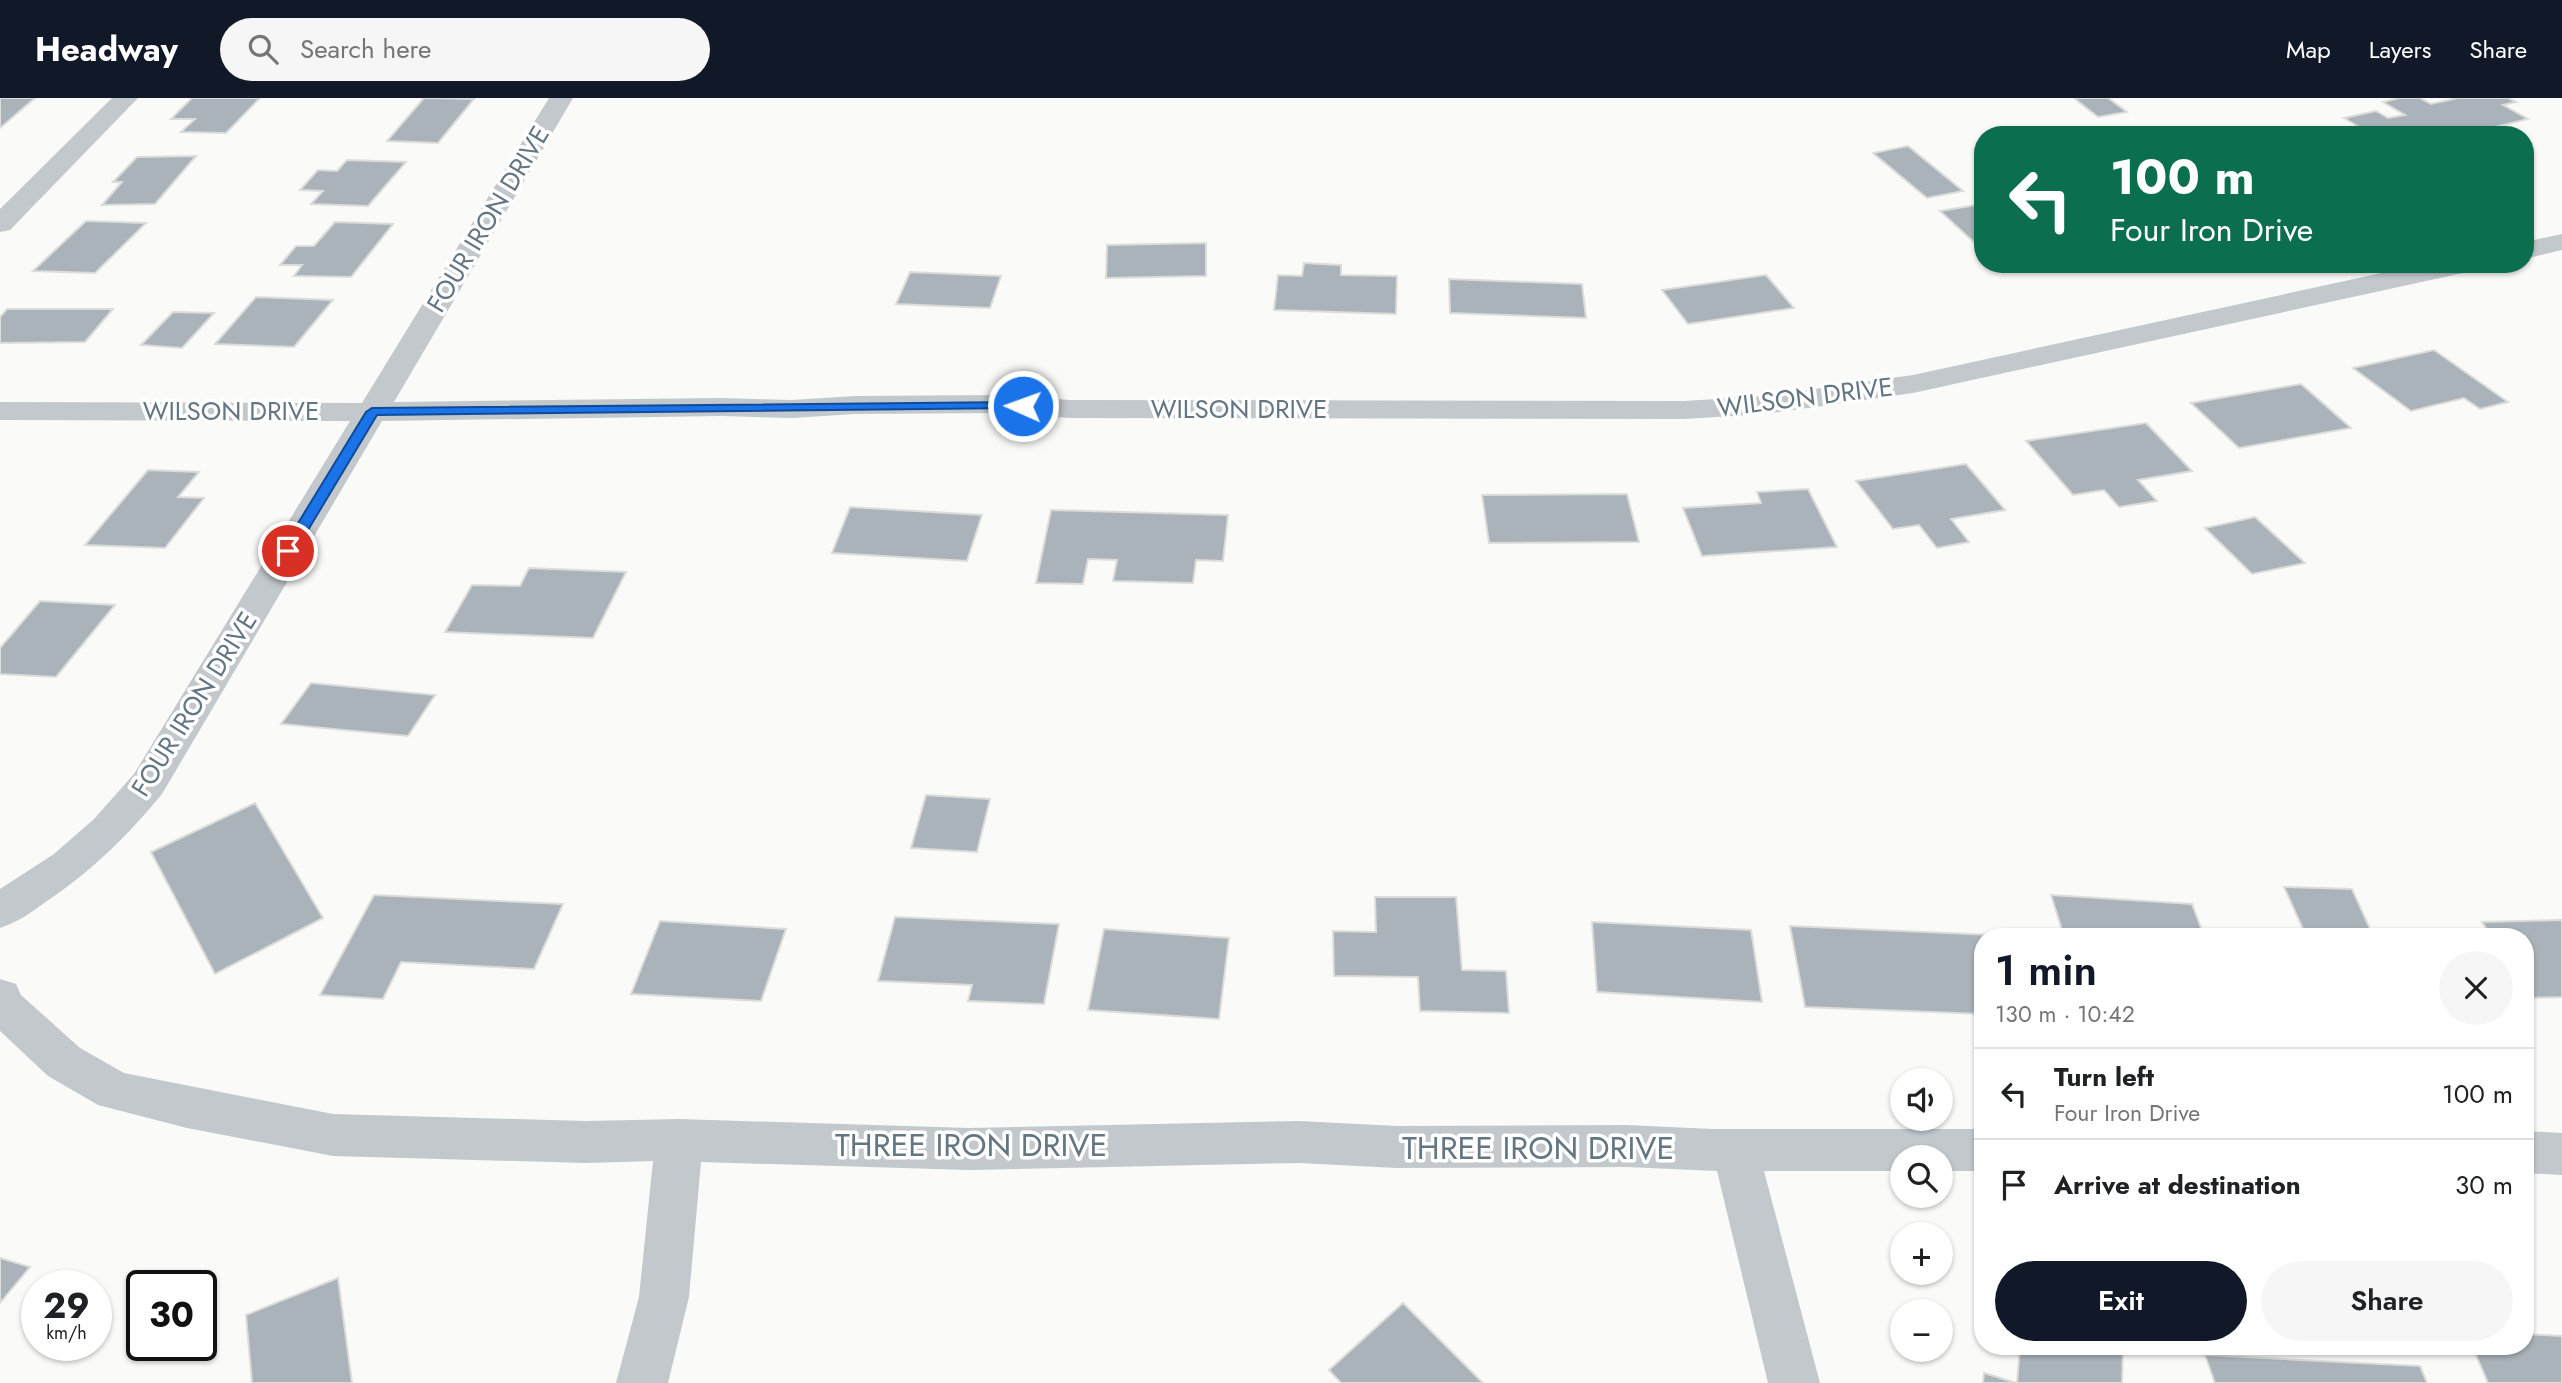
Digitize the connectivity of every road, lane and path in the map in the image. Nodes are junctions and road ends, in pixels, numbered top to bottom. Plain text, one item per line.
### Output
1 (126, 98) edge
2 (561, 98) edge
3 (0, 224) edge
4 (2562, 242) edge
5 (2534, 249) edge
6 (2423, 273) edge
7 (0, 411) edge
8 (372, 412) junction
9 (0, 911) edge
10 (0, 997) edge
11 (679, 1140) junction
12 (1735, 1150) junction
13 (1974, 1150) edge
14 (2534, 1152) edge
15 (2562, 1154) edge
16 (642, 1383) edge
17 (1794, 1383) edge

1 - 3 street
2 - 8 street, FOUR IRON DRIVE
4 - 5 street
6 - 8 street, WILSON DRIVE
7 - 8 street, WILSON DRIVE
8 - 9 street, FOUR IRON DRIVE
10 - 11 street, THREE IRON DRIVE
11 - 12 street, THREE IRON DRIVE
11 - 16 street
12 - 13 street, THREE IRON DRIVE
12 - 17 street
14 - 15 street

